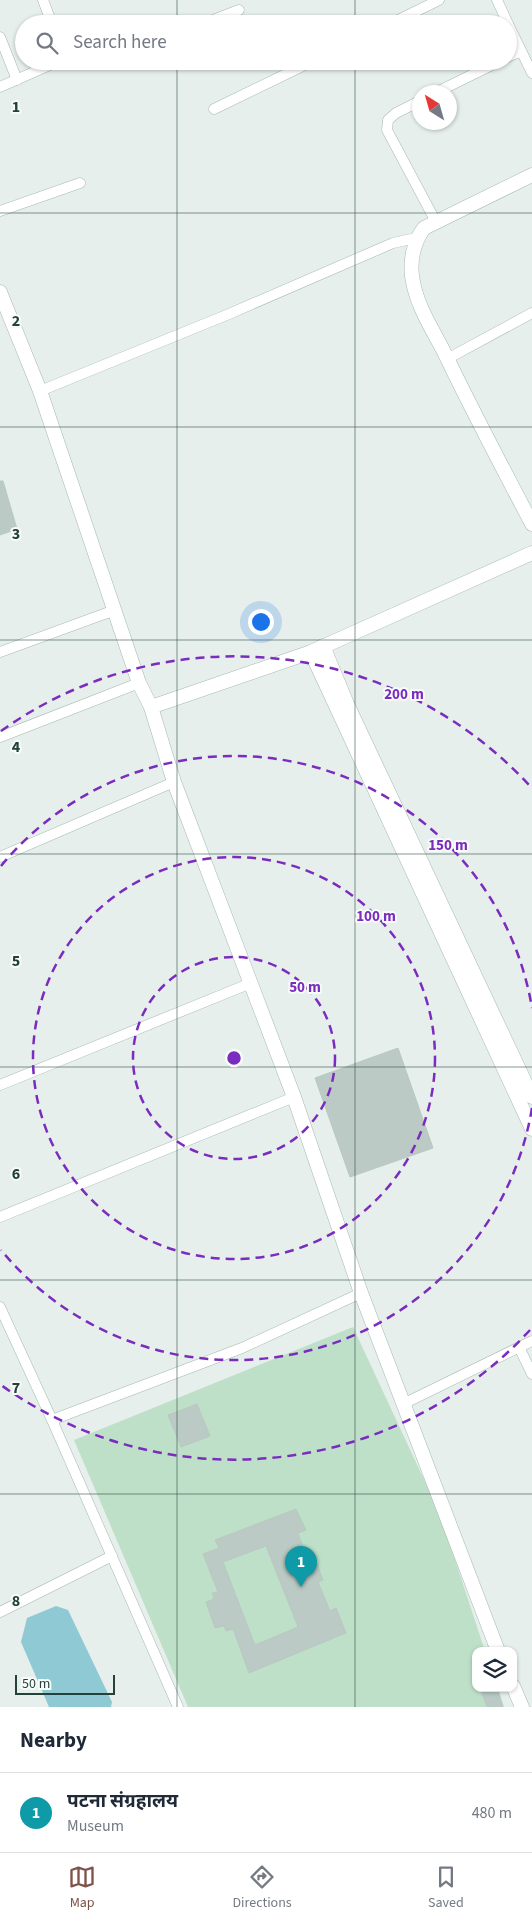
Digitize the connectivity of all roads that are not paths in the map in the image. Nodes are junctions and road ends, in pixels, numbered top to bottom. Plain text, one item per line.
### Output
1 (440, 0) edge
2 (497, 0) edge
3 (46, 1) edge
4 (239, 10) dead end
5 (50, 15) edge
6 (226, 15) edge
7 (409, 15) edge
8 (504, 15) edge
9 (0, 37) edge
10 (517, 43) edge
11 (521, 51) junction
12 (517, 53) edge
13 (39, 70) edge
14 (294, 70) edge
15 (482, 70) edge
16 (532, 73) edge
17 (17, 80) junction
18 (452, 85) edge
19 (0, 87) edge
20 (412, 106) edge
21 (214, 109) dead end
22 (532, 175) edge
23 (80, 183) dead end
24 (0, 211) edge
25 (436, 222) junction
26 (416, 238) junction
27 (0, 292) edge
28 (532, 313) edge
29 (447, 359) junction
30 (40, 391) junction
31 (532, 524) edge
32 (532, 553) edge
33 (115, 610) junction
34 (317, 649) junction
35 (0, 652) edge
36 (139, 684) junction
37 (151, 707) junction
38 (0, 737) edge
39 (174, 782) junction
40 (400, 829) junction
41 (0, 857) edge
42 (250, 983) junction
43 (0, 1085) edge
44 (294, 1098) junction
45 (532, 1098) edge
46 (532, 1129) edge
47 (0, 1217) edge
48 (362, 1293) junction
49 (0, 1308) edge
50 (532, 1341) edge
51 (519, 1347) junction
52 (532, 1374) edge
53 (403, 1404) junction
54 (52, 1420) junction
55 (112, 1556) junction
56 (0, 1612) edge
57 (496, 1647) edge
58 (516, 1692) edge
59 (178, 1707) edge
60 (522, 1707) edge

1 - 7 street
2 - 8 street
3 - 5 street
4 - 6 street
9 - 17 street
10 - 11 street
11 - 12 street
11 - 16 street
13 - 17 street
14 - 21 street
15 - 18 street
17 - 19 street
20 - 25 street
22 - 25 street
23 - 24 street
25 - 26 street
26 - 29 street
26 - 30 street
27 - 30 street
28 - 29 street
29 - 31 street
30 - 33 street
32 - 34 street
33 - 35 street
33 - 36 street
34 - 37 street
34 - 40 street
36 - 37 street
36 - 38 street
37 - 39 street
39 - 41 street
39 - 42 street
40 - 45 street
40 - 46 street
42 - 43 street
42 - 44 street
44 - 47 street
44 - 48 street
48 - 53 street
48 - 54 street
49 - 54 street
50 - 51 street
51 - 52 street
51 - 53 street
53 - 57 street
54 - 55 street
55 - 56 street
55 - 59 street
58 - 60 street

